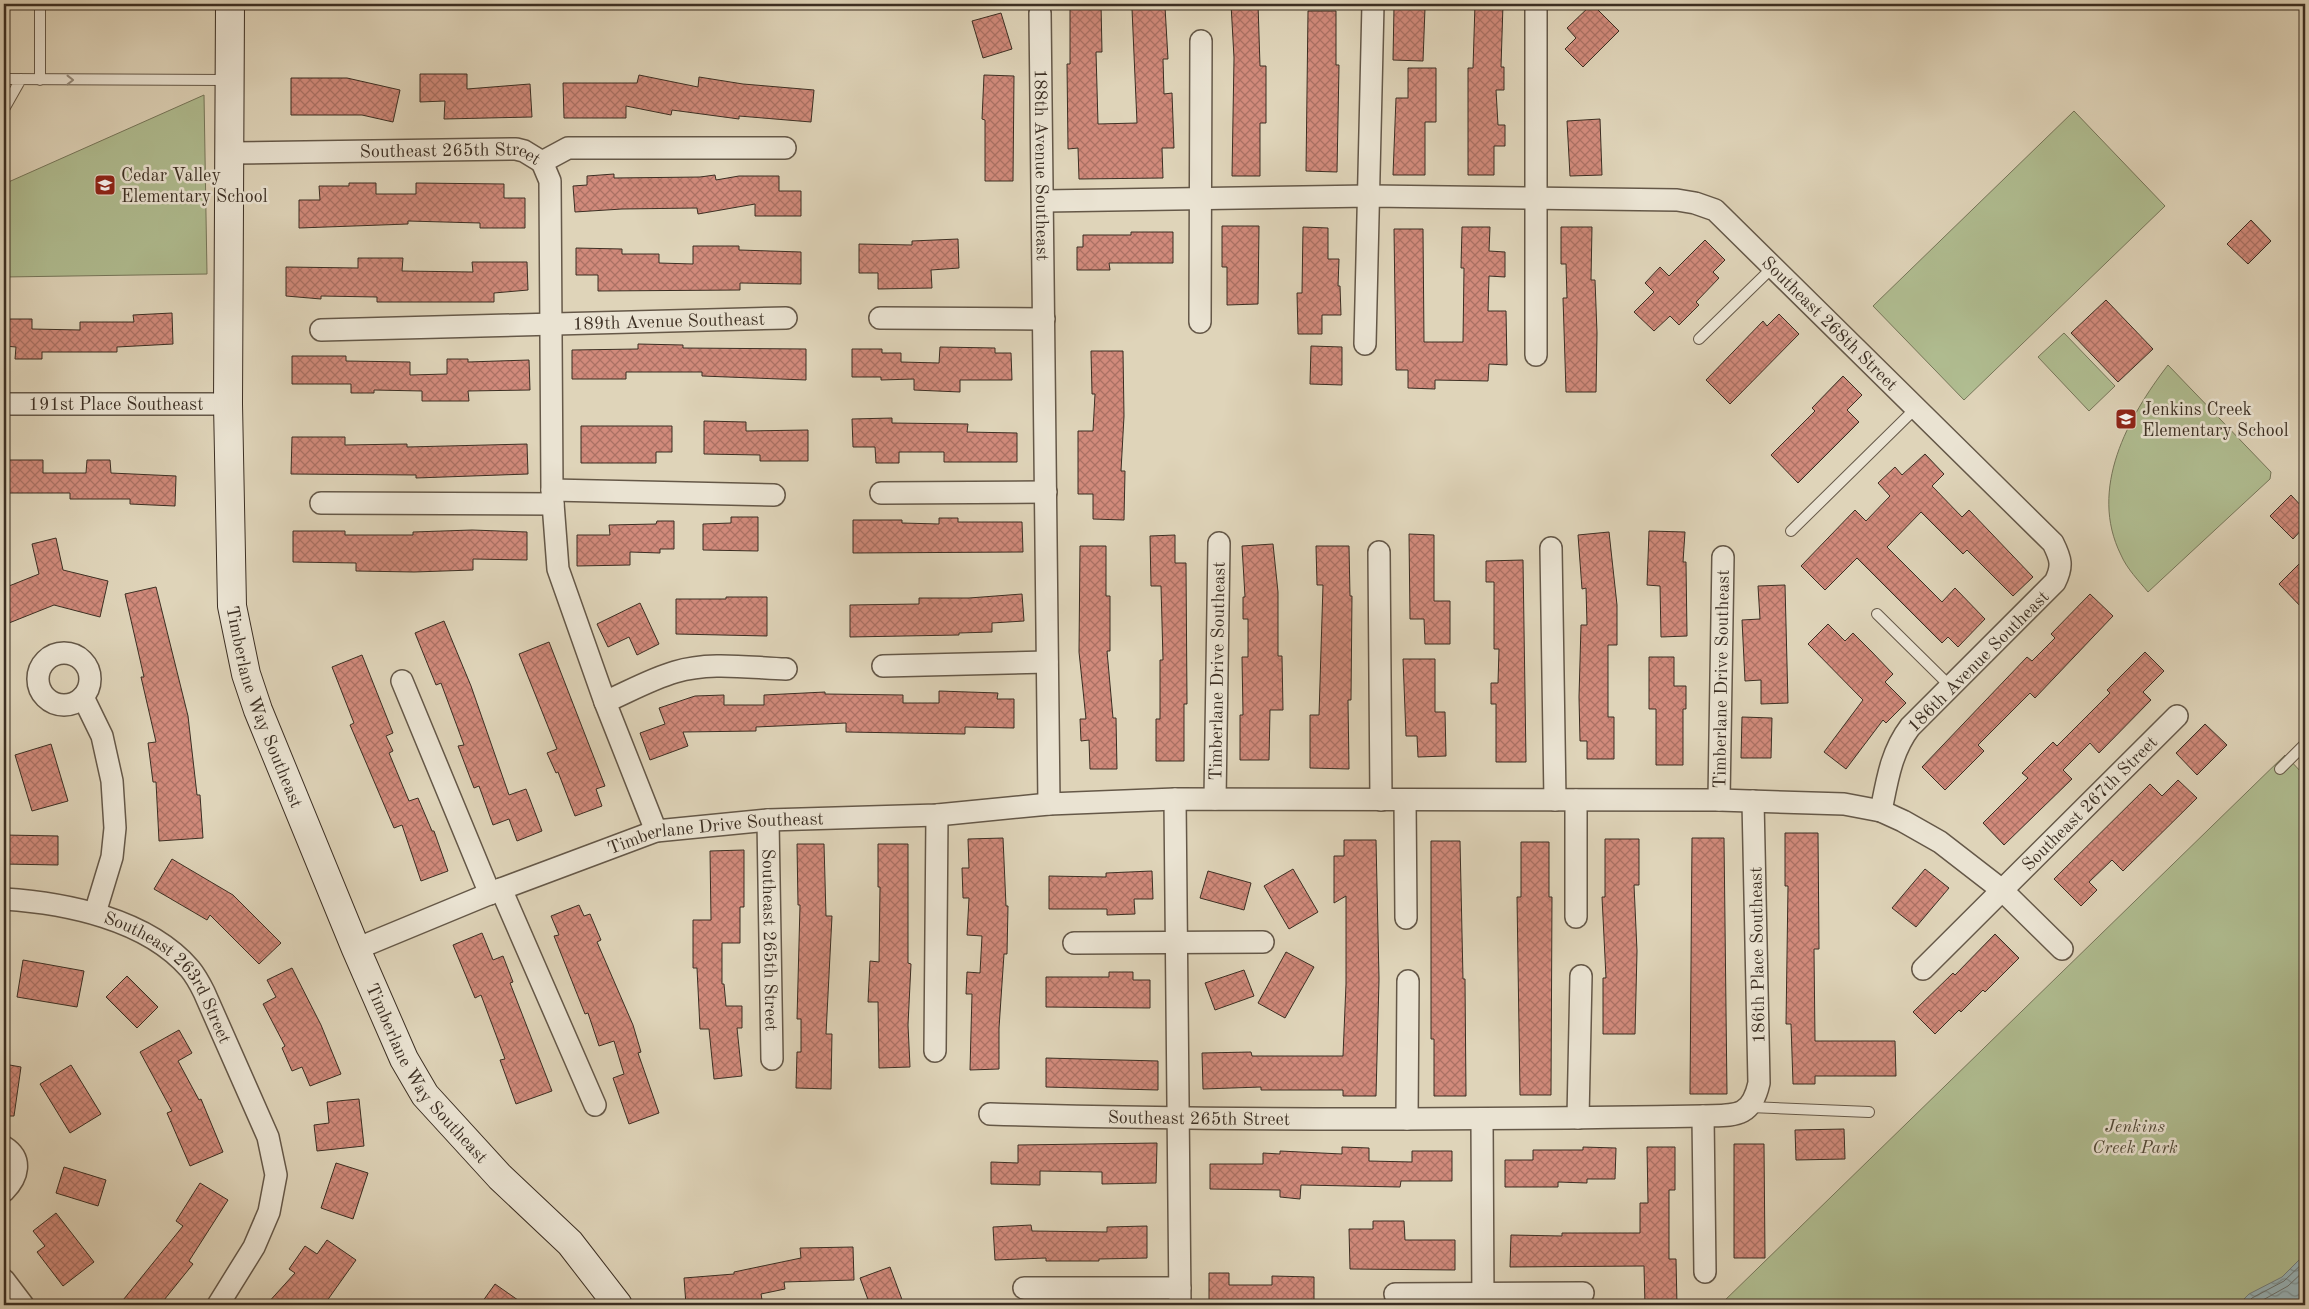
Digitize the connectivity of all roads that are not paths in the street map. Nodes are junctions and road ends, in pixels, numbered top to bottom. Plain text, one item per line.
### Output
1 (40, 4) edge
2 (230, 4) edge
3 (1373, 4) edge
4 (1536, 4) edge
5 (1040, 13) dead end
6 (1201, 41) dead end
7 (4, 78) edge
8 (21, 79) junction
9 (40, 80) junction
10 (230, 80) junction
11 (4, 109) edge
12 (785, 148) dead end
13 (231, 154) junction
14 (542, 162) junction
15 (1370, 196) junction
16 (1200, 199) junction
17 (1536, 199) junction
18 (1044, 201) junction
19 (1773, 267) junction
20 (786, 318) dead end
21 (880, 318) dead end
22 (1044, 319) junction
23 (1200, 322) dead end
24 (551, 324) junction
25 (321, 330) dead end
26 (1699, 339) dead end
27 (1365, 344) dead end
28 (1536, 355) dead end
29 (4, 404) edge
30 (228, 404) junction
31 (1916, 408) junction
32 (1046, 492) junction
33 (881, 493) dead end
34 (774, 495) dead end
35 (552, 497) junction
36 (321, 503) dead end
37 (1791, 531) dead end
38 (1219, 543) dead end
39 (1551, 548) dead end
40 (1379, 552) dead end
41 (1723, 557) dead end
42 (2062, 569) joint
43 (1877, 614) dead end
44 (1047, 662) junction
45 (883, 666) dead end
46 (786, 669) dead end
47 (402, 681) dead end
48 (1951, 687) junction
49 (83, 697) dead end
50 (604, 702) junction
51 (2177, 716) dead end
52 (2305, 744) edge
53 (2280, 769) dead end
54 (1175, 799) junction
55 (1215, 799) junction
56 (1381, 800) junction
57 (1405, 800) junction
58 (1555, 800) junction
59 (1576, 800) junction
60 (1719, 800) junction
61 (1753, 801) junction
62 (1049, 804) junction
63 (1881, 811) junction
64 (937, 815) junction
65 (768, 820) junction
66 (656, 831) junction
67 (2002, 890) junction
68 (496, 892) junction
69 (4, 899) edge
70 (95, 913) junction
71 (1576, 917) dead end
72 (1406, 918) dead end
73 (1177, 942) junction
74 (1263, 942) dead end
75 (1074, 943) dead end
76 (356, 949) junction
77 (2062, 949) dead end
78 (1923, 969) dead end
79 (1581, 976) dead end
80 (1408, 981) dead end
81 (935, 1051) dead end
82 (772, 1059) dead end
83 (595, 1105) dead end
84 (1750, 1107) junction
85 (1868, 1112) dead end
86 (990, 1114) dead end
87 (1703, 1116) junction
88 (1578, 1118) junction
89 (1407, 1119) junction
90 (1178, 1120) junction
91 (1482, 1120) junction
92 (4, 1147) edge
93 (4, 1191) edge
94 (1705, 1272) dead end
95 (4, 1280) edge
96 (1024, 1288) dead end
97 (1583, 1293) dead end
98 (1394, 1294) dead end
99 (1180, 1296) edge
100 (1483, 1300) edge
101 (23, 1305) edge
102 (218, 1305) edge
103 (618, 1305) edge

1 - 9 lane
2 - 10 street, Timberlane Way Southeast
3 - 15 street
4 - 17 street
5 - 18 street, 188th Avenue Southeast
6 - 16 street
7 - 8 lane
8 - 9 lane
8 - 11 lane
9 -> 10 lane
10 - 13 street, Timberlane Way Southeast
12 - 14 street, Southeast 265th Street
13 - 14 street, Southeast 265th Street
13 - 30 street, Timberlane Way Southeast
14 - 24 street, 189th Avenue Southeast
15 - 16 street, Southeast 268th Street
15 - 17 street, Southeast 268th Street
15 - 27 street
16 - 18 street, Southeast 268th Street
16 - 23 street
17 - 19 street, Southeast 268th Street
17 - 28 street
18 - 22 street, 188th Avenue Southeast
19 - 26 lane
19 - 31 street, Southeast 268th Street
20 - 24 street, 189th Avenue Southeast
21 - 22 street
22 - 32 street, 188th Avenue Southeast
24 - 25 street, 189th Avenue Southeast
24 - 35 street, 189th Avenue Southeast
29 - 30 street, 191st Place Southeast
30 - 76 street, Timberlane Way Southeast
31 - 37 lane
31 - 42 street, Southeast 268th Street
32 - 33 street
32 - 44 street, 188th Avenue Southeast
34 - 35 street
35 - 36 street
35 - 50 street, 189th Avenue Southeast
38 - 55 street, Timberlane Drive Southeast
39 - 58 street
40 - 56 street
41 - 60 street, Timberlane Drive Southeast
42 - 48 street, 186th Avenue Southeast
43 - 48 lane
44 - 45 street
44 - 62 street, 188th Avenue Southeast
46 - 50 street
47 - 68 street
48 - 63 street, 186th Avenue Southeast
49 - 70 street, Southeast 263rd Street
50 - 66 street, 189th Avenue Southeast
51 - 67 street, Southeast 267th Street
52 - 53 lane
54 - 55 street, Timberlane Drive Southeast
54 - 62 street, Timberlane Drive Southeast
54 - 73 street
55 - 56 street, Timberlane Drive Southeast
56 - 57 street, Timberlane Drive Southeast
57 - 58 street, Timberlane Drive Southeast
57 - 72 street
58 - 59 street, Timberlane Drive Southeast
59 - 60 street, Timberlane Drive Southeast
59 - 71 street
60 - 61 street, Timberlane Drive Southeast
61 - 63 street, Timberlane Drive Southeast
61 - 84 street, 186th Place Southeast
62 - 64 street, Timberlane Drive Southeast
63 - 67 street
64 - 65 street, Timberlane Drive Southeast
64 - 81 street
65 - 66 street, Timberlane Drive Southeast
65 - 82 street, Southeast 265th Street
66 - 68 street, Timberlane Drive Southeast
67 - 77 street
67 - 78 street, Southeast 267th Street
68 - 76 street, Timberlane Drive Southeast
68 - 83 street
69 - 70 street
70 - 102 street, Southeast 263rd Street
73 - 74 street
73 - 75 street
73 - 90 street
76 - 103 street, Timberlane Way Southeast
79 - 88 street
80 - 89 street
84 - 85 lane
84 - 87 street, Southeast 265th Street
86 - 90 street, Southeast 265th Street
87 - 88 street, Southeast 265th Street
87 - 94 street
88 - 91 street, Southeast 265th Street
89 - 90 street, Southeast 265th Street
89 - 91 street, Southeast 265th Street
90 - 99 street
91 - 100 street
92 - 93 street
95 - 101 street
96 - 99 street
97 - 100 street
98 - 100 street

